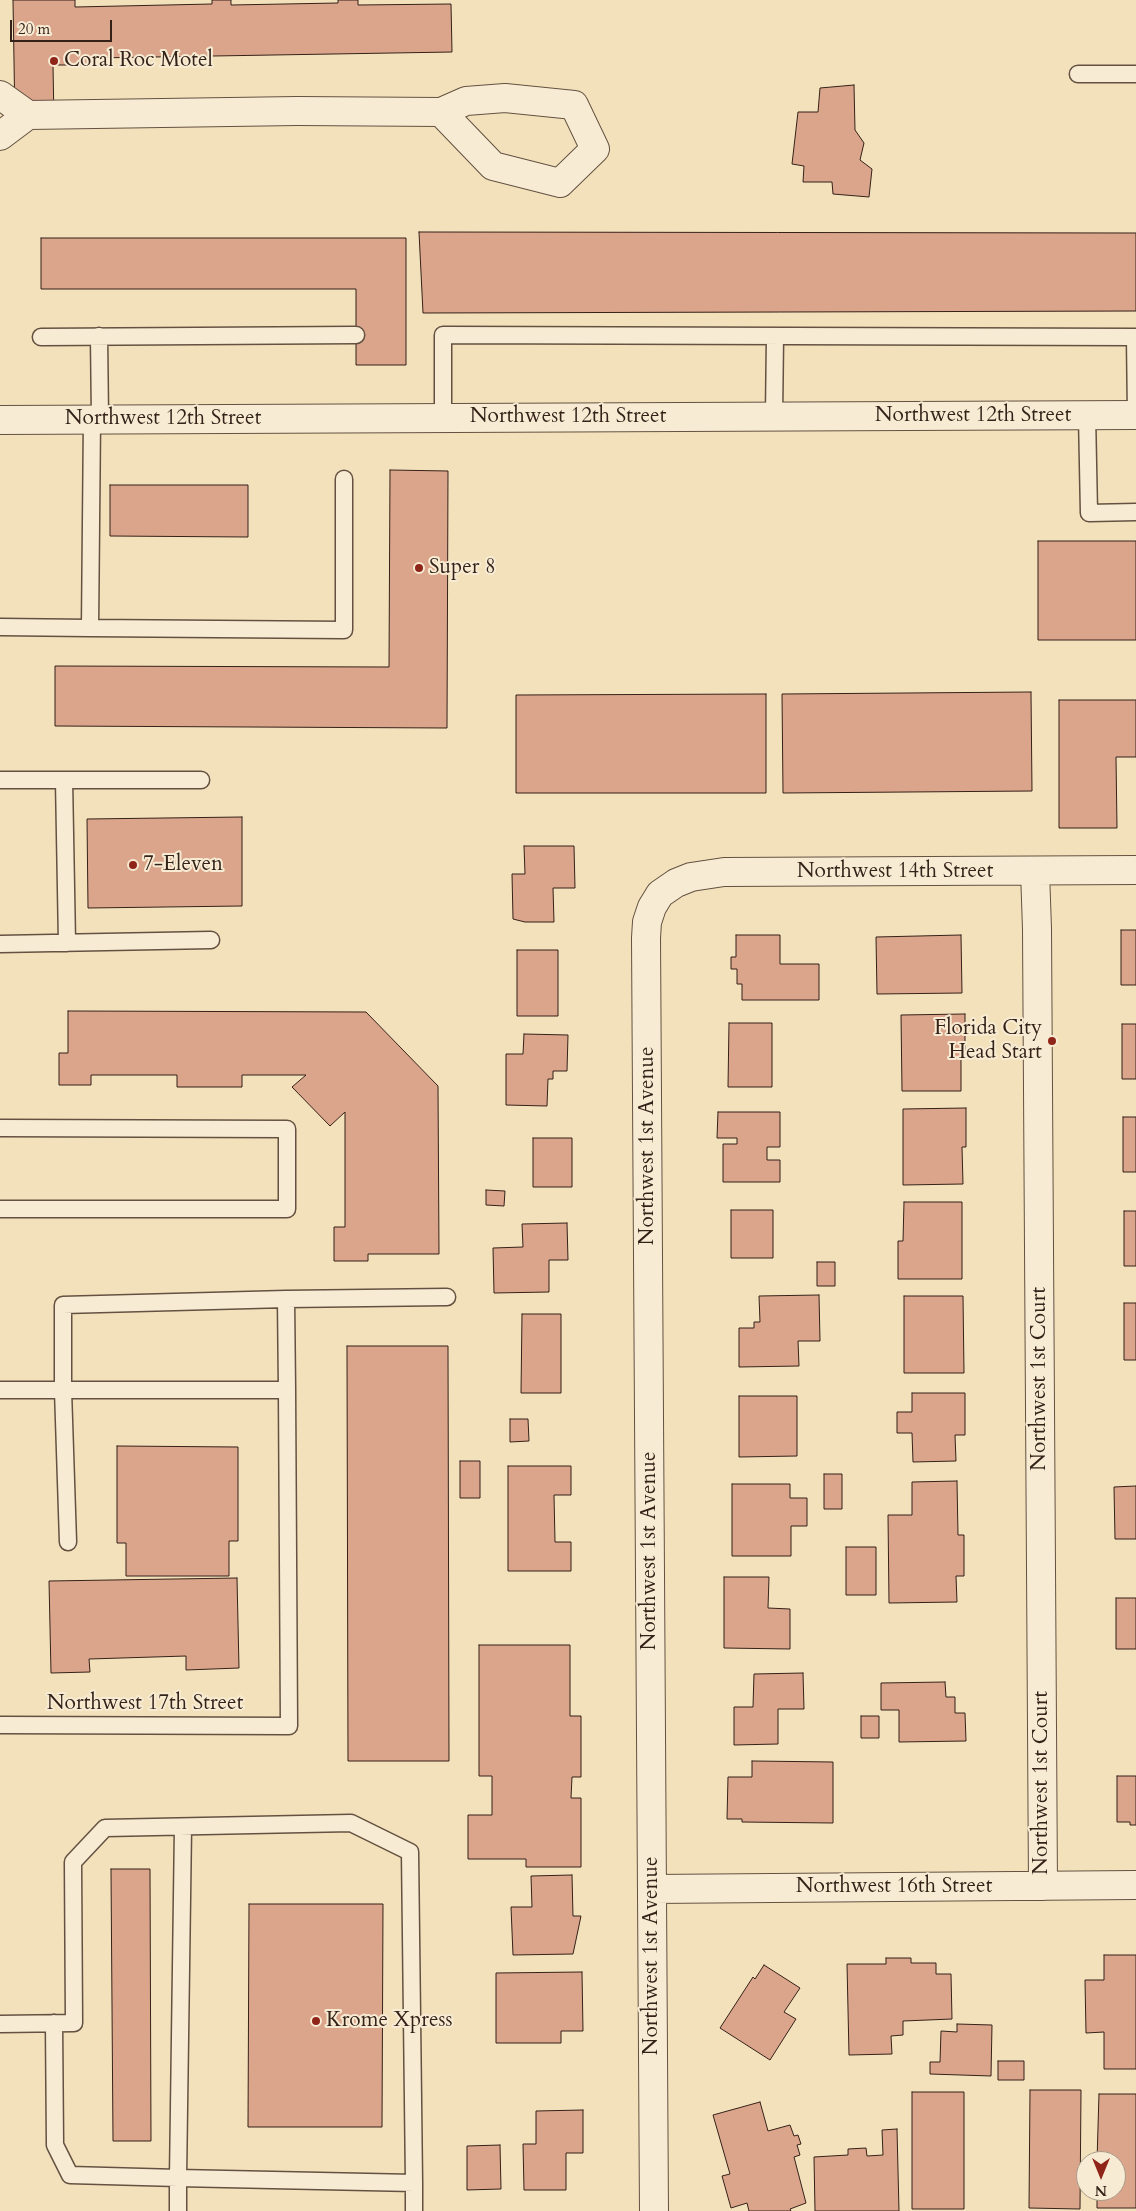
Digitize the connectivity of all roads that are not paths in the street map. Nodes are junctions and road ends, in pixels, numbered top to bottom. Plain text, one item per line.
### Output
1 (1078, 74) dead end
2 (1136, 74) edge
3 (0, 95) edge
4 (441, 112) junction
5 (28, 115) junction
6 (0, 136) edge
7 (356, 335) dead end
8 (99, 336) junction
9 (41, 337) dead end
10 (775, 337) junction
11 (1136, 337) edge
12 (1136, 414) edge
13 (1087, 415) junction
14 (774, 416) junction
15 (443, 418) junction
16 (96, 419) junction
17 (0, 420) edge
18 (344, 479) dead end
19 (1136, 512) edge
20 (0, 628) edge
21 (90, 628) junction
22 (0, 780) edge
23 (64, 780) junction
24 (201, 780) dead end
25 (1136, 870) edge
26 (1035, 871) junction
27 (660, 894) joint
28 (211, 940) dead end
29 (67, 943) junction
30 (0, 944) edge
31 (0, 1128) edge
32 (0, 1209) edge
33 (447, 1297) dead end
34 (286, 1299) junction
35 (0, 1390) edge
36 (64, 1390) junction
37 (287, 1390) junction
38 (68, 1542) dead end
39 (0, 1725) edge
40 (183, 1827) junction
41 (1043, 1886) junction
42 (1136, 1886) edge
43 (652, 1888) junction
44 (0, 2024) edge
45 (54, 2024) junction
46 (178, 2178) junction
47 (414, 2183) junction
48 (178, 2211) edge
49 (414, 2211) edge
50 (654, 2211) edge

1 - 2 lane
3 - 5 street
4 - 4 street
4 - 5 street
5 - 6 street
7 - 8 lane
8 - 9 lane
8 - 16 lane
10 - 11 lane
10 - 14 lane
10 - 15 lane
11 - 12 lane
12 - 13 street, Northwest 12th Street
13 - 14 street, Northwest 12th Street
13 - 19 lane
14 - 15 street, Northwest 12th Street
15 - 16 street, Northwest 12th Street
16 - 17 street, Northwest 12th Street
16 - 21 lane
18 - 21 lane
20 - 21 lane
22 - 23 lane
23 - 24 lane
23 - 29 lane
25 - 26 street, Northwest 14th Street
26 - 27 street, Northwest 14th Street
26 - 41 street, Northwest 1st Court
27 - 43 street, Northwest 1st Avenue
28 - 29 lane
29 - 30 lane
31 - 32 lane
33 - 34 lane
34 - 36 lane
34 - 37 lane
35 - 36 lane
36 - 37 lane
36 - 38 lane
37 - 39 lane, Northwest 17th Street
40 - 45 lane
40 - 46 lane
40 - 47 lane
41 - 42 street, Northwest 16th Street
41 - 43 street, Northwest 16th Street
43 - 50 street, Northwest 1st Avenue
44 - 45 lane
45 - 46 lane
46 - 47 lane
46 - 48 lane
47 - 49 lane

